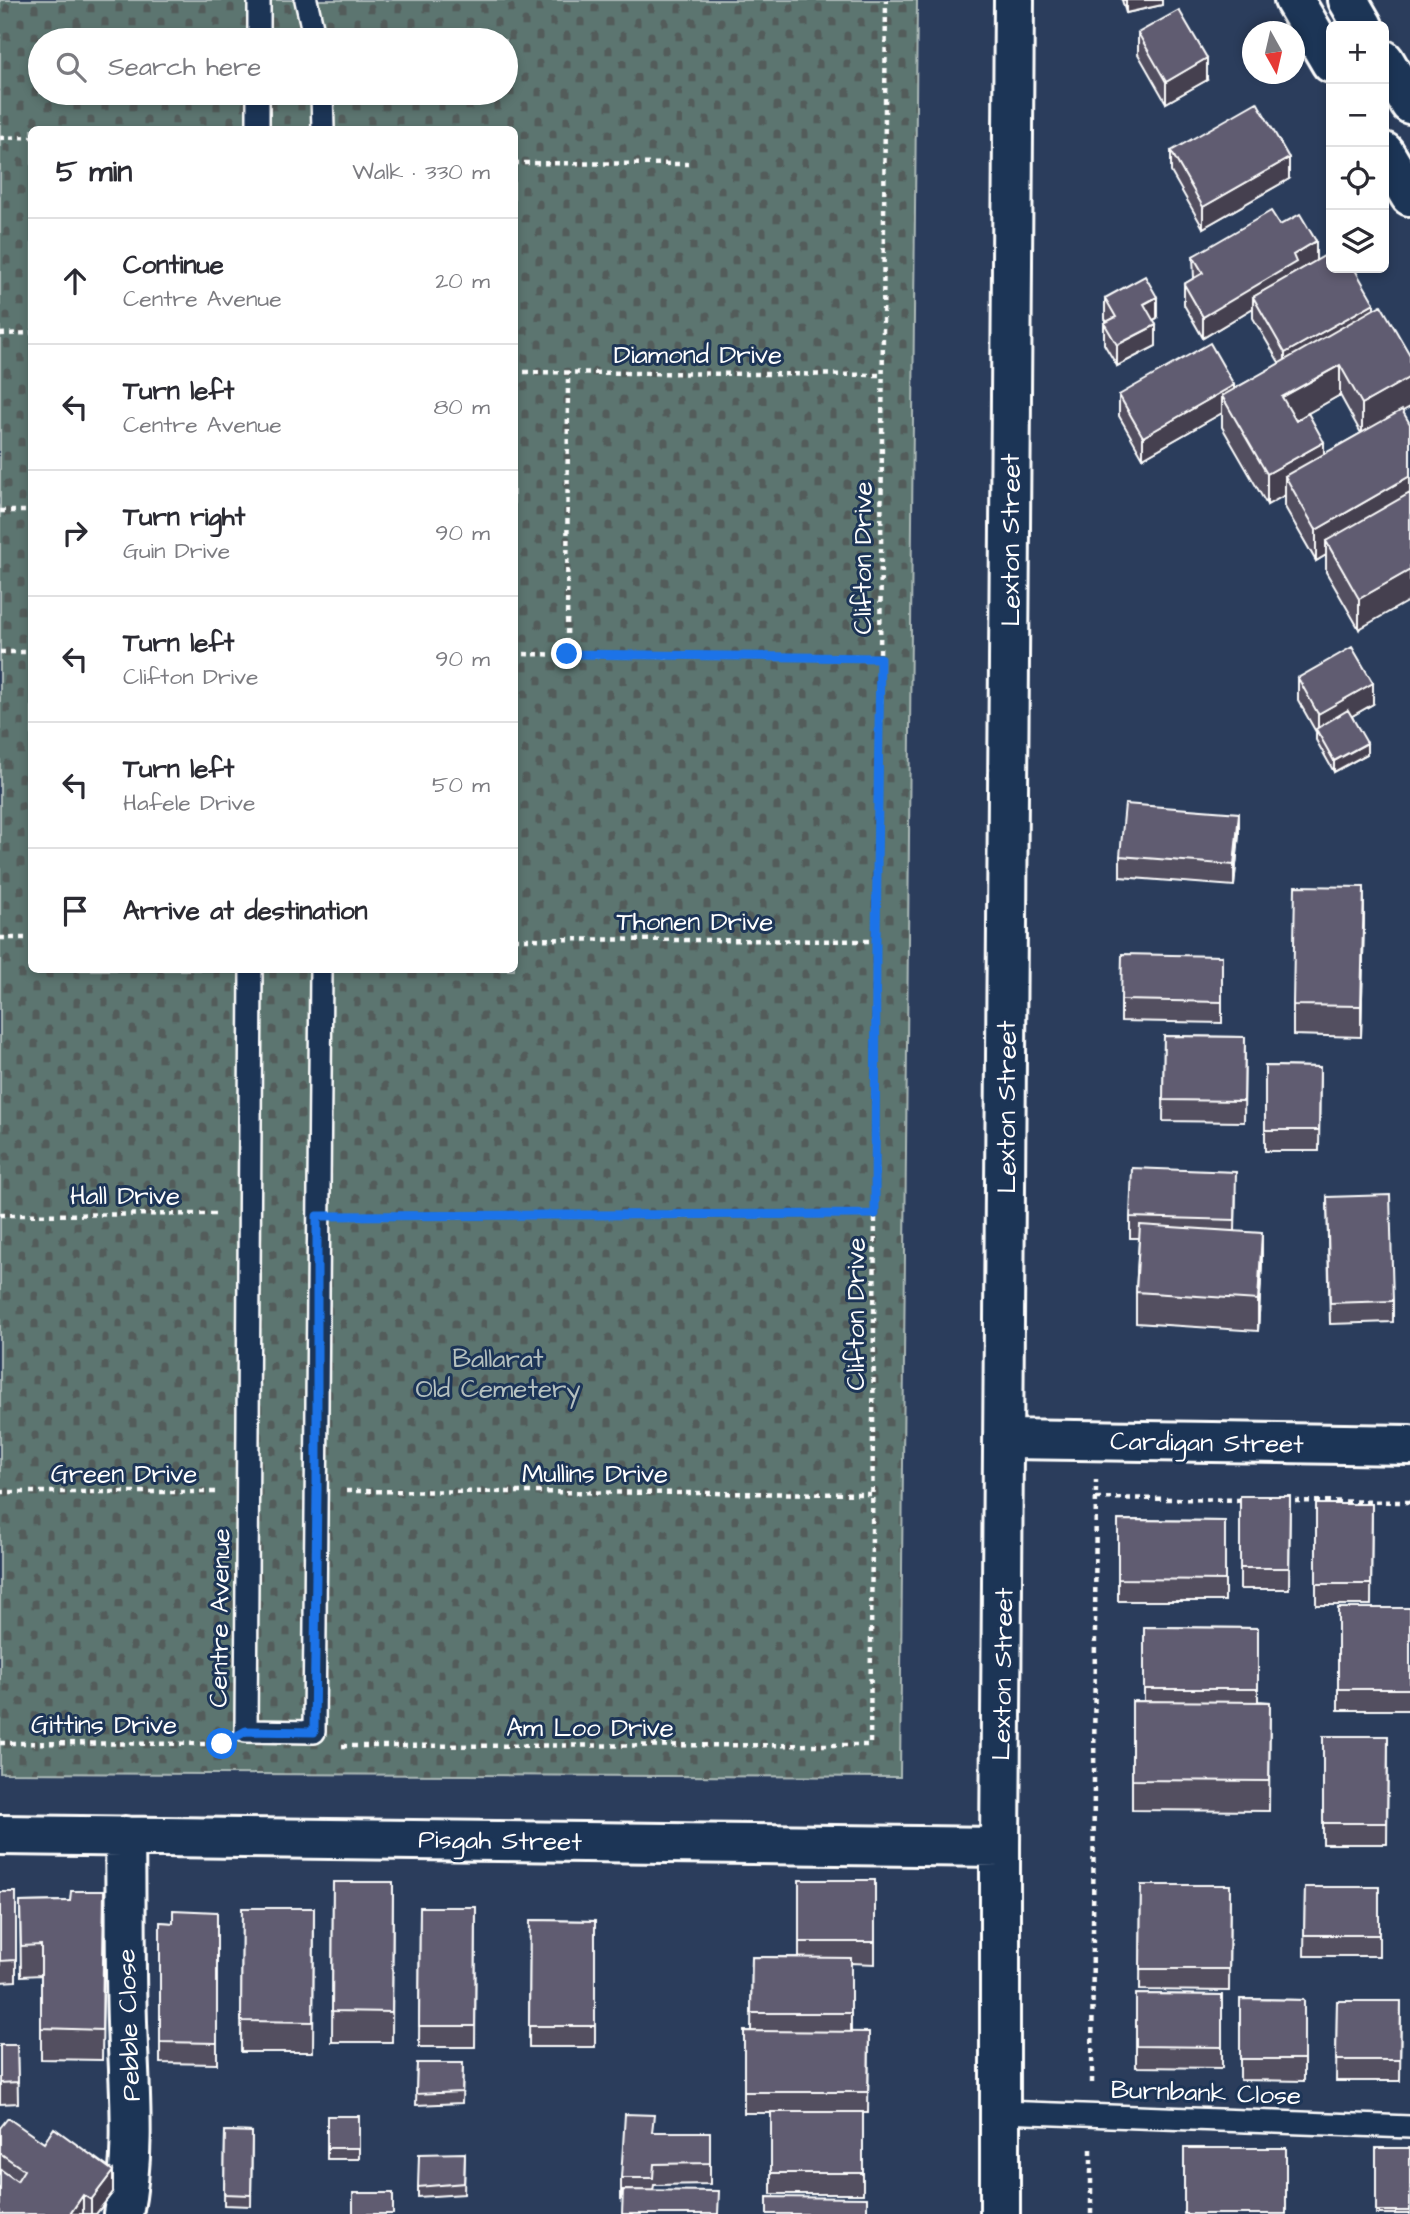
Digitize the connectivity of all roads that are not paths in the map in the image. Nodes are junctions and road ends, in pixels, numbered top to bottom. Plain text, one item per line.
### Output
1 (259, 0) edge
2 (306, 0) edge
3 (1014, 0) edge
4 (1294, 0) edge
5 (1348, 0) edge
6 (1360, 21) edge
7 (259, 28) edge
8 (312, 28) edge
9 (1326, 54) edge
10 (1389, 68) edge
11 (1410, 104) edge
12 (258, 105) edge
13 (322, 105) edge
14 (258, 126) edge
15 (323, 126) edge
16 (1389, 160) edge
17 (1410, 196) edge
18 (251, 973) edge
19 (321, 973) edge
20 (1004, 1439) junction
21 (1410, 1445) edge
22 (0, 1835) edge
23 (125, 1836) junction
24 (1000, 1847) junction
25 (1000, 2112) junction
26 (1410, 2127) edge
27 (123, 2214) edge
28 (1000, 2214) edge

1 - 7 lane
2 - 8 lane
3 - 20 street, Lexton Street
4 - 9 street
5 - 6 street
10 - 11 street
12 - 14 lane
13 - 15 lane
16 - 17 street
18 - 19 lane, Centre Avenue
20 - 21 street, Cardigan Street
20 - 24 street, Lexton Street
22 - 23 street, Pisgah Street
23 - 24 street, Pisgah Street
23 - 27 street, Pebble Close
24 - 25 street, Lexton Street
25 - 26 lane, Burnbank Close
25 - 28 street, Lexton Street

